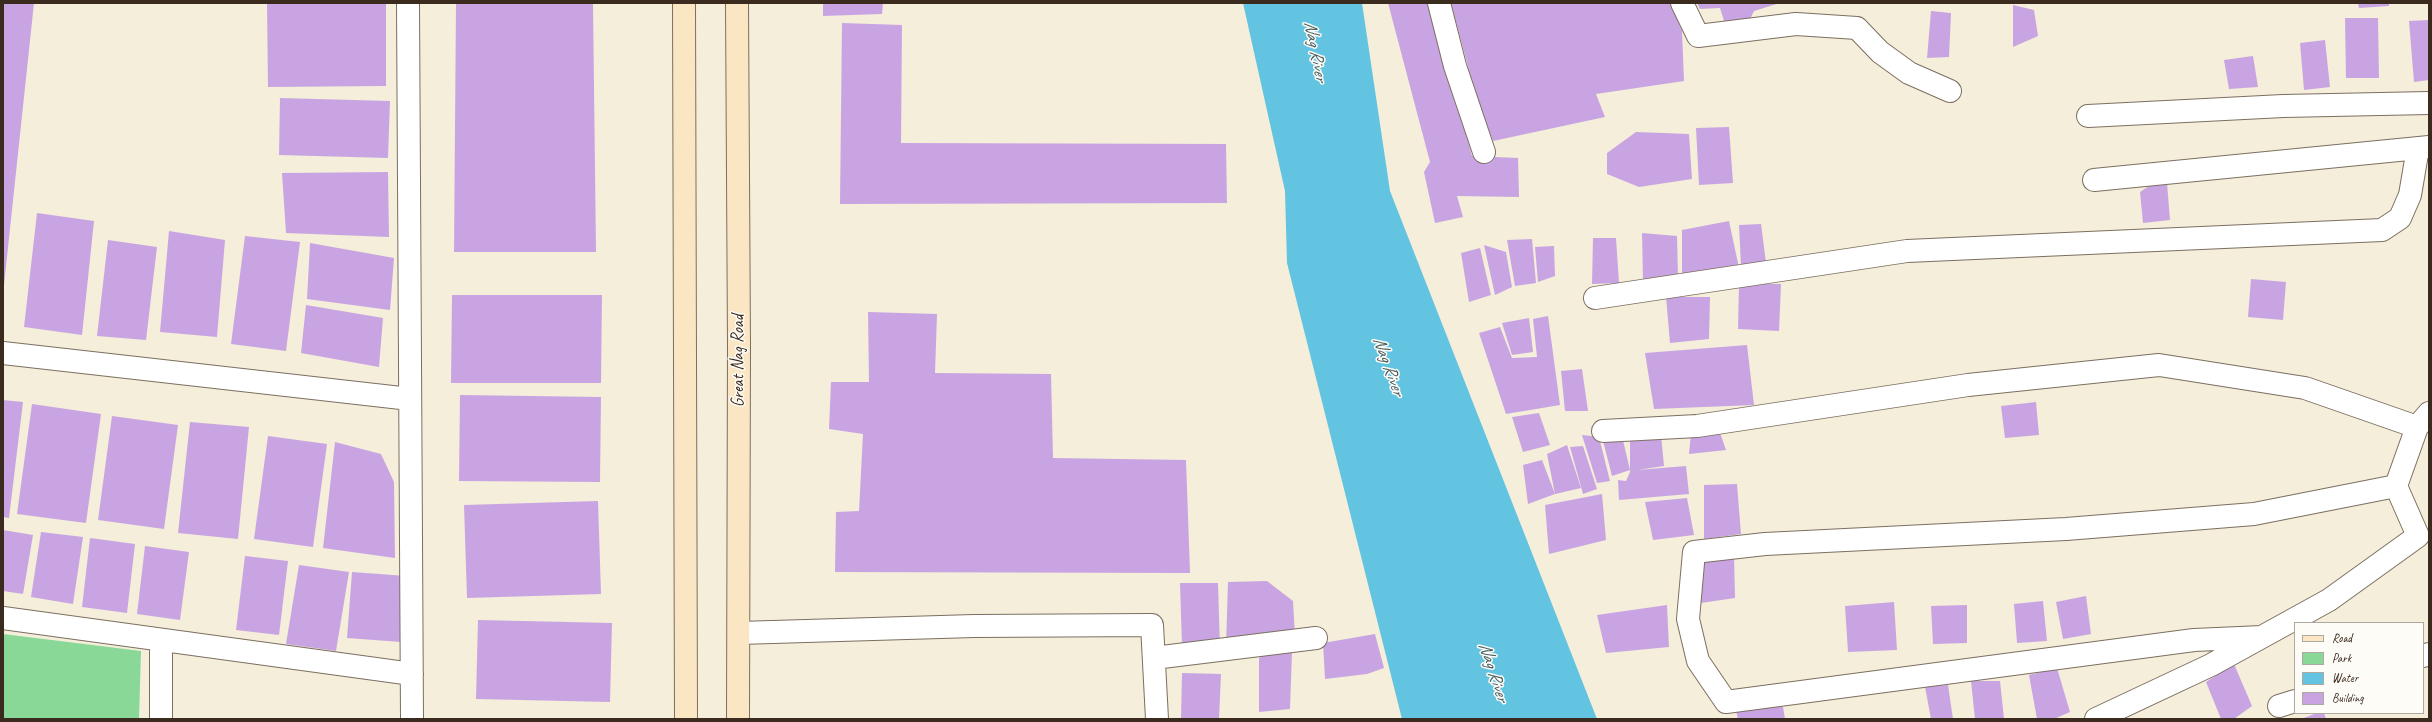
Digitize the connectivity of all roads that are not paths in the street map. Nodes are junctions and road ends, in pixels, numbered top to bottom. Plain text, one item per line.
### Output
1 (408, 3) edge
2 (684, 3) edge
3 (737, 3) edge
4 (1439, 3) edge
5 (1682, 3) edge
6 (1950, 91) dead end
7 (2429, 103) edge
8 (2088, 116) dead end
9 (2423, 148) edge
10 (1484, 152) dead end
11 (2094, 180) dead end
12 (1595, 298) dead end
13 (3, 353) edge
14 (410, 399) junction
15 (2423, 420) edge
16 (1603, 431) dead end
17 (2396, 486) junction
18 (3, 618) edge
19 (739, 633) junction
20 (2262, 637) junction
21 (1316, 638) dead end
22 (161, 640) junction
23 (1154, 658) junction
24 (412, 674) junction
25 (160, 719) edge
26 (412, 719) edge
27 (686, 719) edge
28 (738, 719) edge
29 (1157, 719) edge
30 (2096, 719) edge

1 - 14 street
2 - 27 main road
3 - 19 main road, Great Nag Road
4 - 10 street
5 - 6 street
7 - 8 street
9 - 11 street
9 - 12 street
13 - 14 street
14 - 24 street
15 - 16 street
15 - 17 street
17 - 20 street
17 - 20 street
18 - 22 street
19 - 23 street
19 - 28 main road, Great Nag Road
20 - 30 street
21 - 23 street
22 - 24 street
22 - 25 street
23 - 29 street
24 - 26 street

